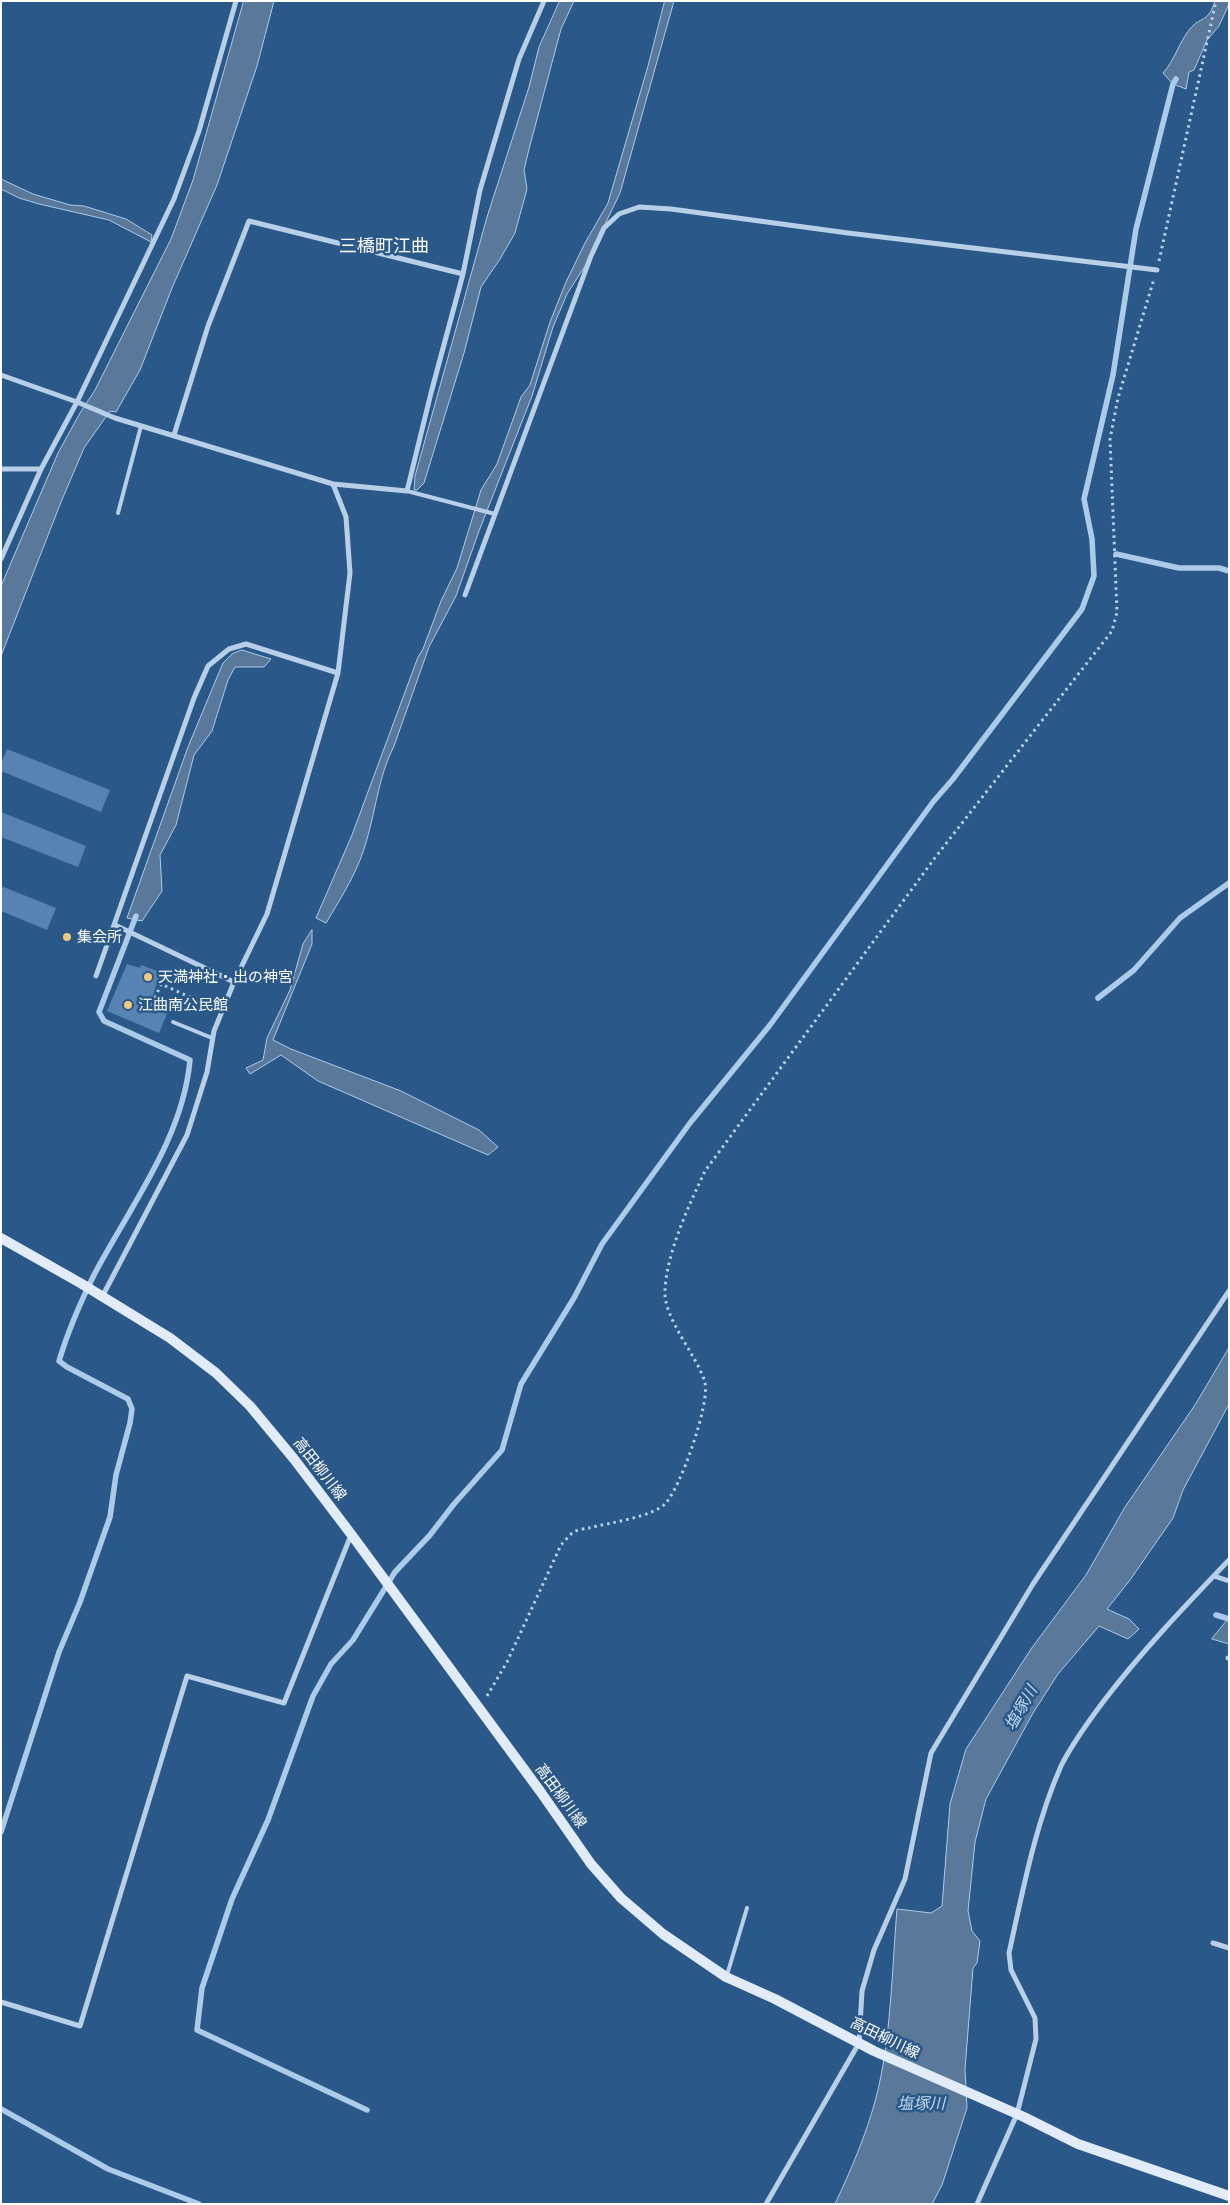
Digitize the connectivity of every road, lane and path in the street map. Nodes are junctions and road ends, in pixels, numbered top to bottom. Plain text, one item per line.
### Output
1 (236, 1) edge
2 (544, 1) edge
3 (1216, 1) edge
4 (1157, 270) junction
5 (463, 274) junction
6 (1, 375) edge
7 (77, 402) junction
8 (141, 426) junction
9 (174, 435) junction
10 (1, 469) edge
11 (41, 470) junction
12 (333, 484) junction
13 (407, 491) junction
14 (118, 513) dead end
15 (495, 514) junction
16 (1, 559) edge
17 (465, 595) dead end
18 (338, 673) junction
19 (115, 925) junction
20 (96, 976) dead end
21 (234, 982) junction
22 (155, 998) dead end
23 (192, 998) dead end
24 (173, 1022) dead end
25 (212, 1038) junction
26 (1, 1238) edge
27 (1229, 1291) edge
28 (101, 1297) junction
29 (351, 1534) junction
30 (1229, 1560) edge
31 (1214, 1576) junction
32 (1229, 1581) edge
33 (479, 1710) junction
34 (747, 1908) dead end
35 (1212, 1943) dead end
36 (1229, 1948) edge
37 (726, 1978) junction
38 (1, 2002) edge
39 (859, 2042) junction
40 (1017, 2114) junction
41 (1229, 2196) edge
42 (766, 2204) edge
43 (977, 2204) edge

1 - 7 street
2 - 5 street
3 - 4 path
4 - 15 street
4 - 33 path
5 - 9 street
5 - 13 street
6 - 7 street
7 - 8 street
7 - 11 street
8 - 9 street
8 - 14 lane
9 - 12 street
10 - 11 street
11 - 16 street
12 - 13 street
12 - 18 street
13 - 15 lane
15 - 17 street
18 - 19 street
18 - 21 street
19 - 20 street
19 - 21 street
21 - 25 street
22 - 23 path
24 - 25 lane
25 - 28 street
26 - 28 main road, 高田柳川線
27 - 39 street
28 - 29 main road, 高田柳川線
29 - 33 main road, 高田柳川線
29 - 38 street
30 - 31 street
31 - 32 street
31 - 40 street
33 - 37 main road, 高田柳川線
34 - 37 lane
35 - 36 street
37 - 39 main road, 高田柳川線
39 - 40 main road, 高田柳川線
39 - 42 street
40 - 41 main road, 高田柳川線
40 - 43 street

